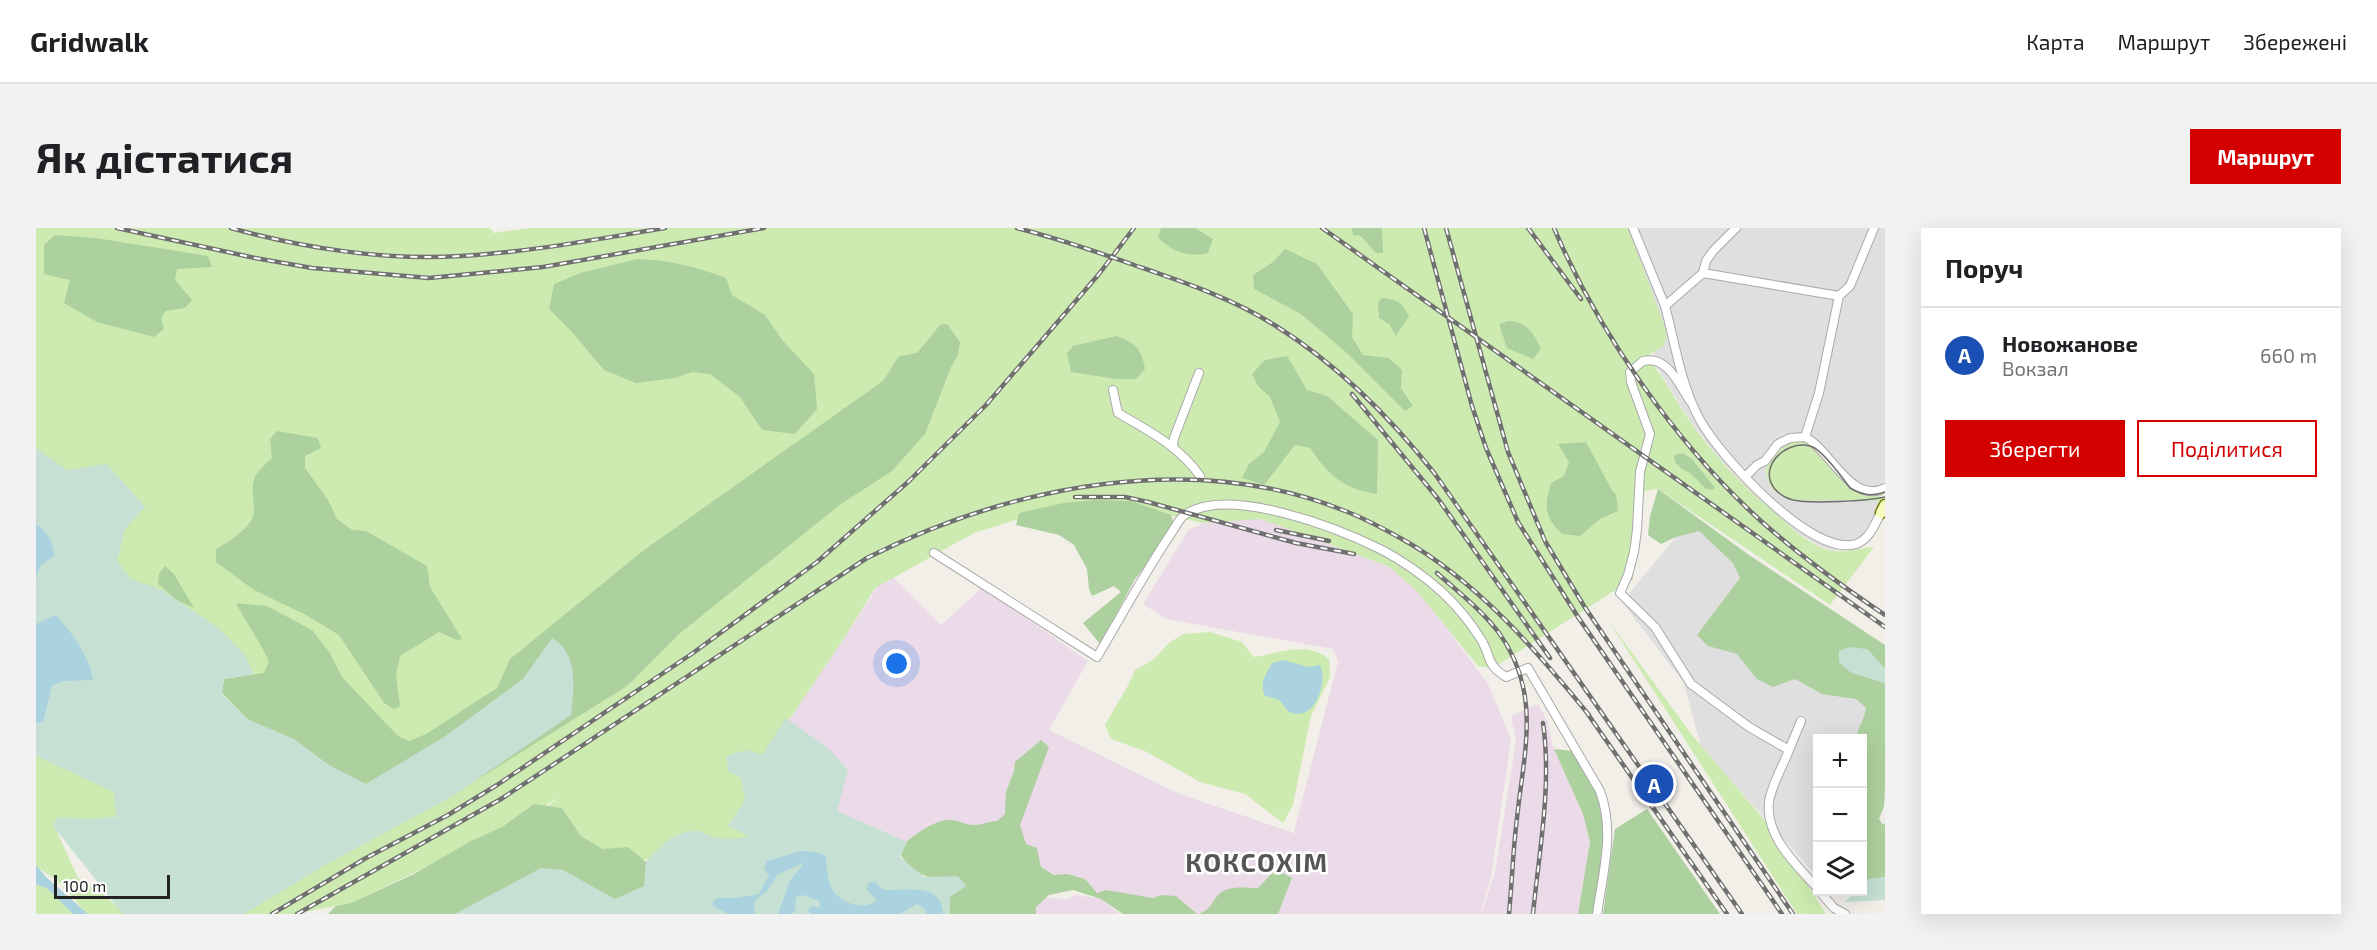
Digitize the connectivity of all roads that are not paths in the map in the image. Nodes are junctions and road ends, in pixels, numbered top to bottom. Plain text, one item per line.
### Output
1 (1633, 228) edge
2 (1736, 228) edge
3 (1874, 228) edge
4 (1703, 273) junction
5 (1839, 296) junction
6 (1665, 306) junction
7 (1199, 373) dead end
8 (1113, 390) dead end
9 (1690, 401) junction
10 (1805, 437) junction
11 (1173, 446) junction
12 (1200, 476) dead end
13 (1745, 477) junction
14 (1885, 488) edge
15 (1883, 509) edge
16 (934, 553) dead end
17 (1801, 722) dead end
18 (1789, 750) junction
19 (1813, 883) edge
20 (1824, 896) edge
21 (1597, 914) edge
22 (1845, 914) edge

1 - 6 street
2 - 4 street
3 - 5 street
4 - 5 street
4 - 6 street
5 - 10 street
6 - 9 street
7 - 11 street
8 - 11 street
9 - 13 street
9 - 18 street
10 - 13 street
10 - 14 street
11 - 12 street
13 - 15 street
16 - 21 street
17 - 18 street
18 - 19 street
20 - 22 street

